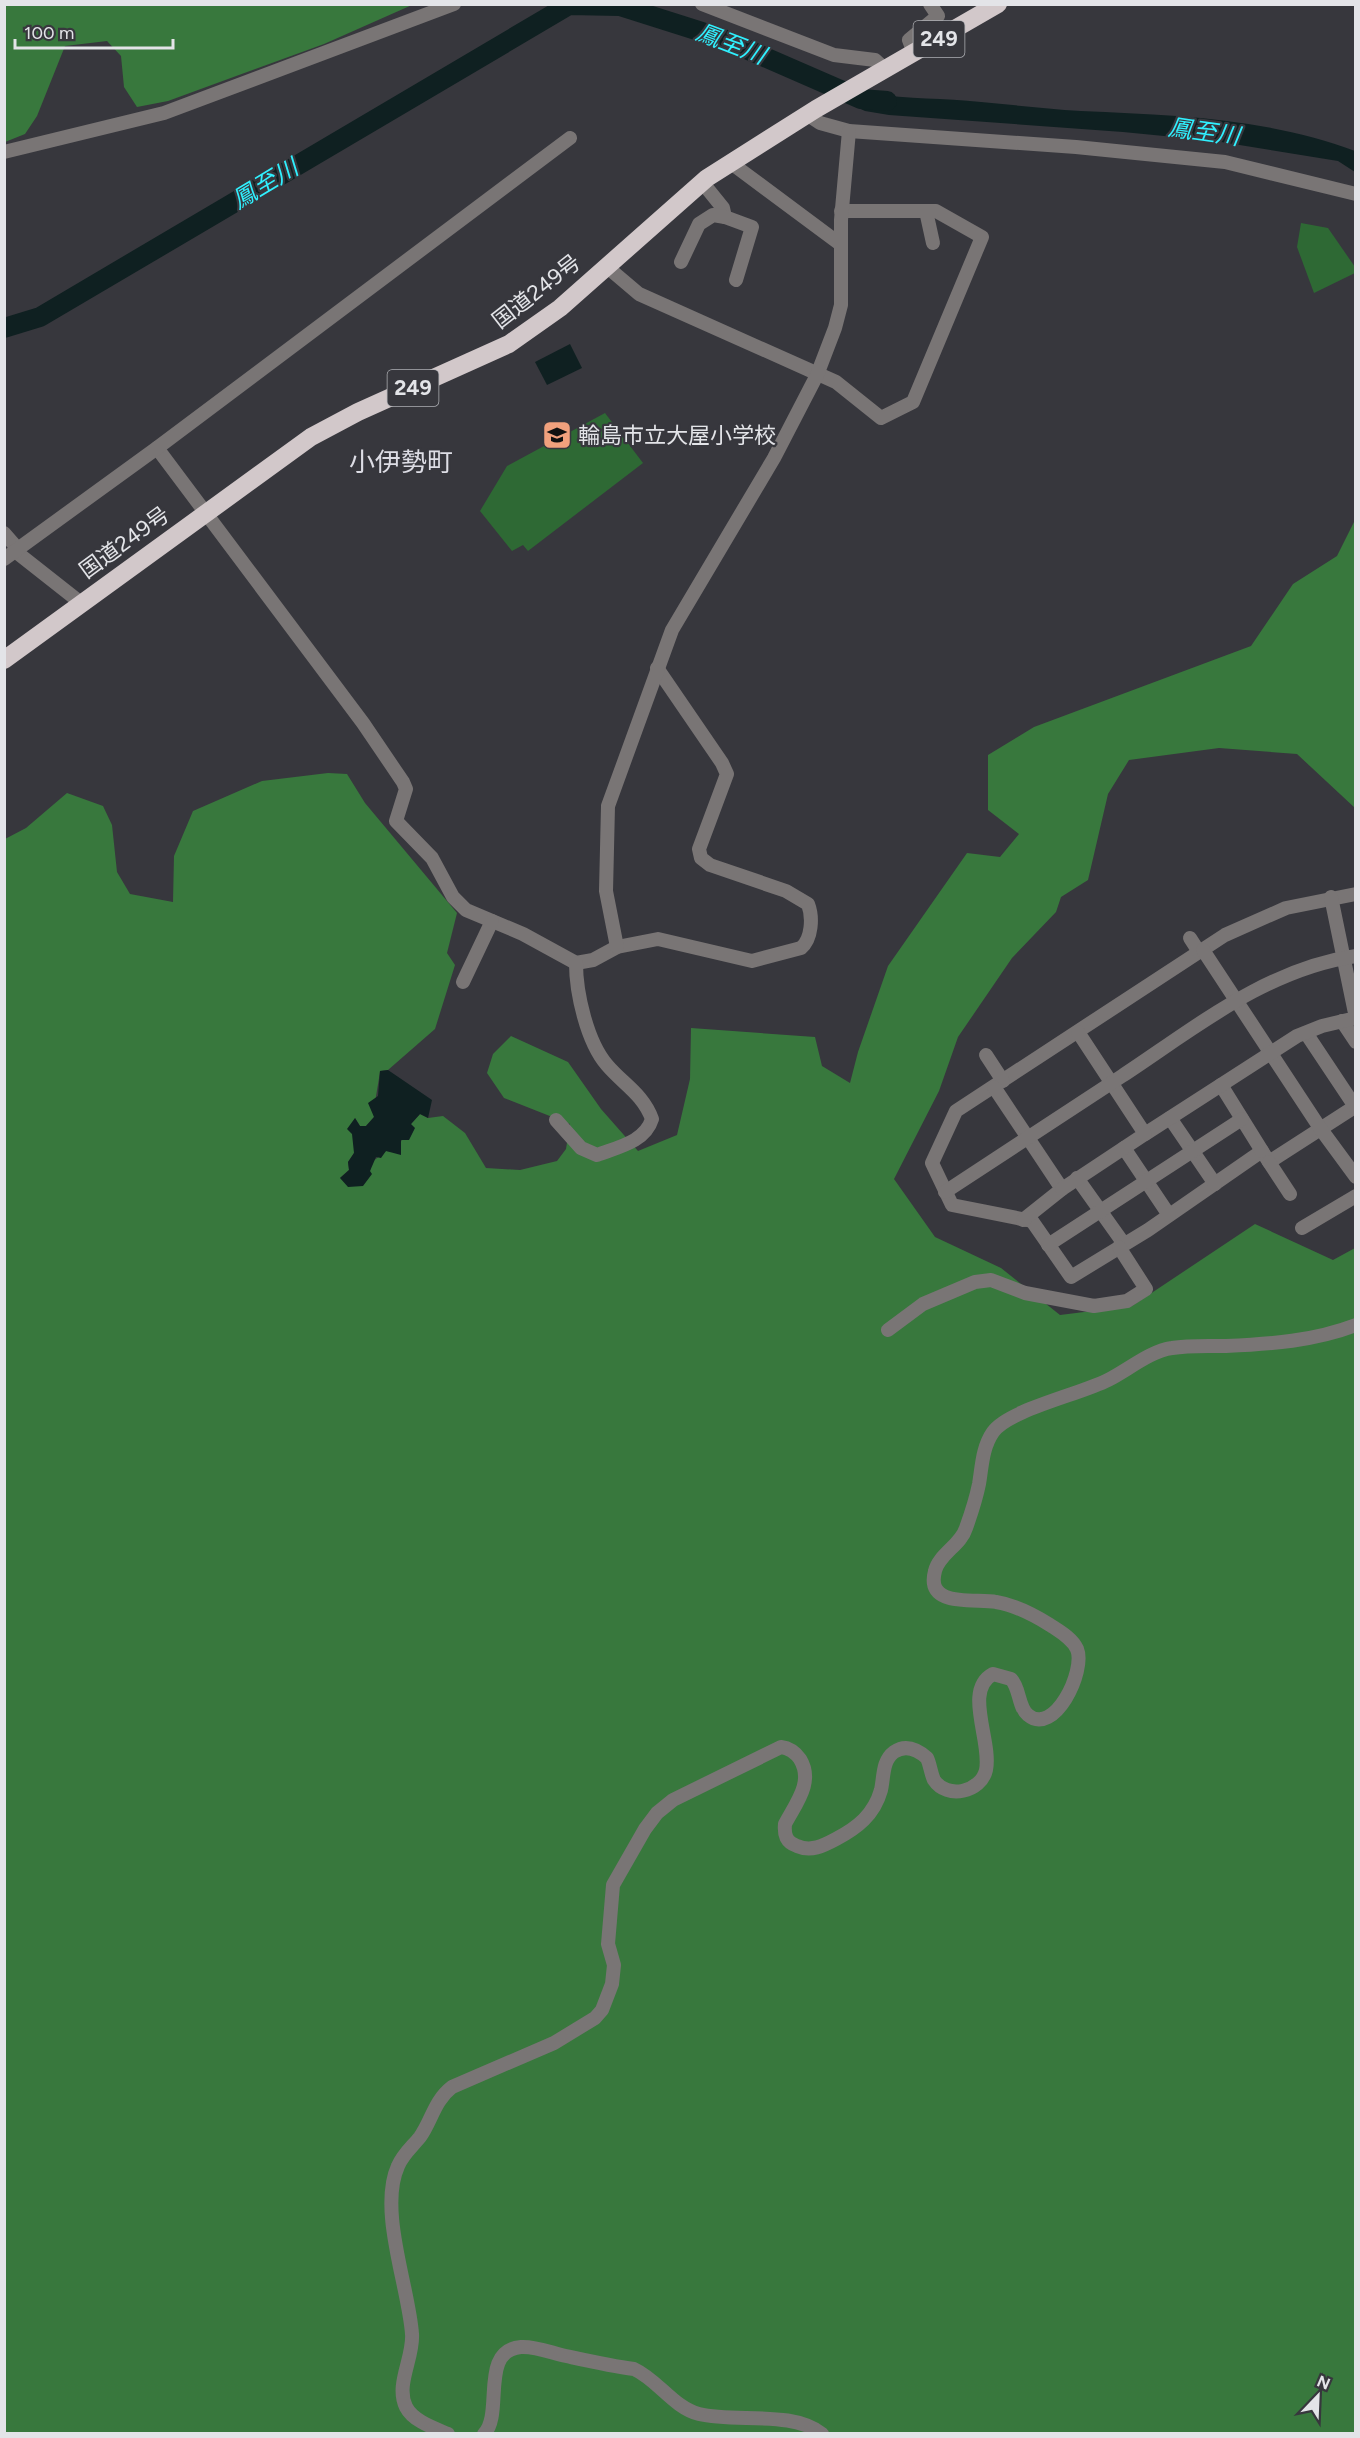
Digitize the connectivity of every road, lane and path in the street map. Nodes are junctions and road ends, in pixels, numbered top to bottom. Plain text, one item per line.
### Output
1 (454, 4) edge
2 (702, 4) edge
3 (930, 4) edge
4 (998, 4) edge
5 (914, 54) junction
6 (883, 71) junction
7 (812, 112) junction
8 (849, 131) junction
9 (570, 138) dead end
10 (4, 152) edge
11 (731, 162) junction
12 (702, 182) junction
13 (1356, 195) edge
14 (841, 210) junction
15 (926, 211) junction
16 (725, 217) junction
17 (933, 243) dead end
18 (840, 244) junction
19 (681, 262) dead end
20 (606, 266) junction
21 (736, 280) dead end
22 (817, 375) junction
23 (157, 448) junction
24 (205, 512) junction
25 (4, 533) edge
26 (13, 553) edge
27 (81, 603) junction
28 (4, 660) edge
29 (657, 668) junction
30 (1356, 894) edge
31 (1332, 897) junction
32 (492, 921) junction
33 (1190, 938) dead end
34 (617, 947) junction
35 (1201, 951) junction
36 (1350, 957) edge
37 (576, 963) junction
38 (463, 982) dead end
39 (1237, 1000) junction
40 (1342, 1021) junction
41 (1078, 1032) junction
42 (1306, 1033) junction
43 (1356, 1042) edge
44 (1271, 1052) junction
45 (986, 1055) dead end
46 (1112, 1083) junction
47 (999, 1084) junction
48 (1221, 1085) junction
49 (1355, 1107) edge
50 (1170, 1118) junction
51 (1242, 1119) junction
52 (556, 1120) dead end
53 (1320, 1128) junction
54 (1145, 1134) junction
55 (1029, 1136) junction
56 (1124, 1148) junction
57 (1192, 1151) junction
58 (1265, 1157) junction
59 (1077, 1178) junction
60 (1355, 1178) edge
61 (1146, 1181) junction
62 (1215, 1184) junction
63 (1062, 1189) junction
64 (945, 1192) junction
65 (1290, 1194) dead end
66 (1356, 1196) edge
67 (1100, 1212) junction
68 (1169, 1215) junction
69 (1023, 1220) junction
70 (1302, 1228) dead end
71 (1048, 1245) junction
72 (1122, 1245) junction
73 (1356, 1325) edge
74 (888, 1330) dead end
75 (448, 2433) edge
76 (484, 2433) edge
77 (822, 2433) edge

1 - 10 street
2 - 6 street
3 - 5 street
4 - 5 highway, 国道249号 / 249
5 - 6 highway, 国道249号 / 249
6 - 7 highway, 国道249号 / 249
7 - 8 street
7 - 11 highway, 国道249号 / 249
8 - 13 street
8 - 14 street
9 - 23 street
11 - 12 highway, 国道249号 / 249
11 - 18 street
12 - 16 street
12 - 20 highway, 国道249号 / 249
14 - 15 street
14 - 18 street
15 - 17 street
15 - 22 street
16 - 19 street
16 - 21 street
18 - 22 street
20 - 22 street
20 - 24 highway, 国道249号 / 249
22 - 29 street
23 - 24 street
23 - 26 street
24 - 27 highway, 国道249号 / 249
24 - 32 street
25 - 26 street
26 - 27 street
27 - 28 highway, 国道249号 / 249
29 - 34 street
29 - 34 street
30 - 31 street
31 - 35 street
31 - 36 street
32 - 37 street
32 - 38 street
33 - 35 street
34 - 37 street
35 - 39 street
35 - 41 street
36 - 39 street
36 - 40 street
37 - 52 street
39 - 44 street
39 - 46 street
40 - 42 street
40 - 43 street
41 - 46 street
41 - 47 street
42 - 44 street
42 - 49 street
44 - 48 street
44 - 53 street
45 - 47 street
46 - 54 street
46 - 55 street
47 - 55 street
47 - 64 street
48 - 50 street
48 - 51 street
49 - 53 street
50 - 54 street
50 - 57 street
51 - 57 street
51 - 58 street
53 - 58 street
53 - 60 street
54 - 56 street
55 - 63 street
55 - 64 street
56 - 59 street
56 - 61 street
57 - 61 street
57 - 62 street
58 - 62 street
58 - 65 street
59 - 63 street
59 - 67 street
61 - 67 street
61 - 68 street
62 - 68 street
63 - 69 street
64 - 69 street
66 - 70 street
67 - 71 street
67 - 72 street
68 - 72 street
69 - 71 street
71 - 72 street
72 - 74 street
73 - 75 street
76 - 77 street

